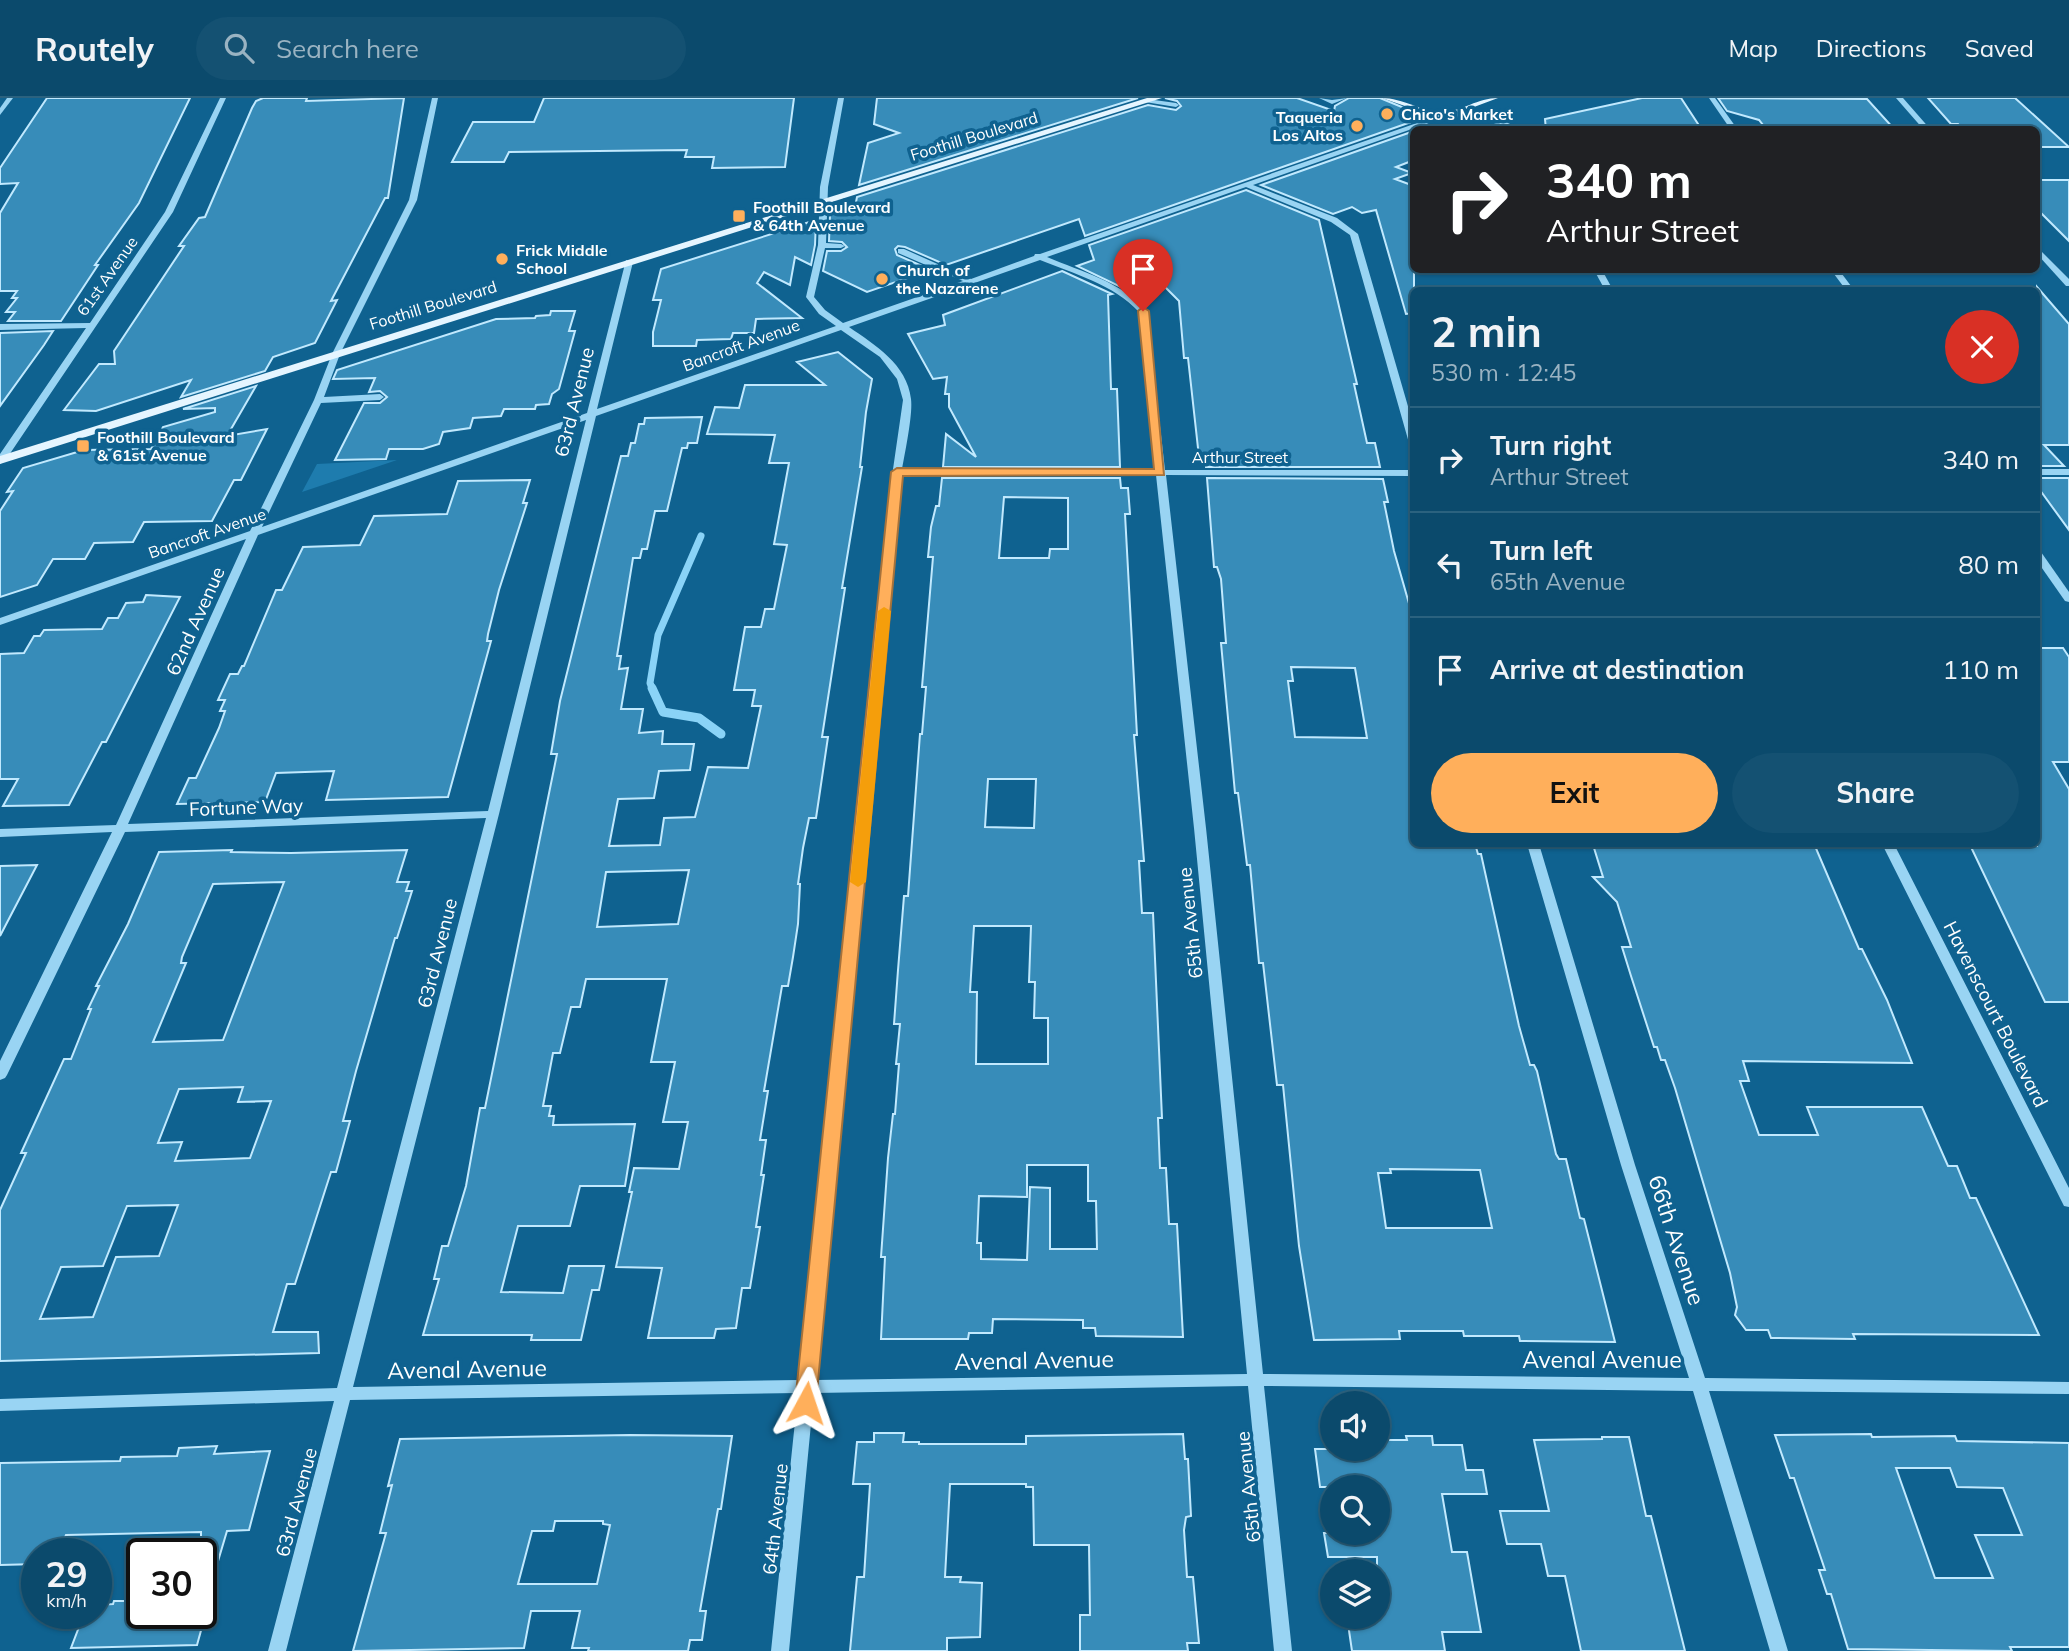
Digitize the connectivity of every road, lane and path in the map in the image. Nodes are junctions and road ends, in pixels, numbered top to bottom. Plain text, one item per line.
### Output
1 (10, 98) edge
2 (223, 98) edge
3 (435, 98) edge
4 (841, 98) edge
5 (1322, 98) edge
6 (1344, 98) edge
7 (1387, 98) edge
8 (1493, 98) edge
9 (1712, 98) edge
10 (1899, 98) edge
11 (1152, 100) edge
12 (1176, 105) dead end
13 (0, 113) edge
14 (1442, 116) junction
15 (1413, 126) edge
16 (1436, 126) edge
17 (1509, 126) edge
18 (1732, 126) edge
19 (1924, 126) edge
20 (1410, 127) edge
21 (1245, 184) junction
22 (823, 201) junction
23 (822, 246) junction
24 (841, 246) dead end
25 (901, 251) dead end
26 (2040, 252) edge
27 (1038, 256) junction
28 (629, 262) junction
29 (969, 281) junction
30 (2069, 284) edge
31 (90, 325) junction
32 (842, 326) junction
33 (0, 327) edge
34 (336, 354) junction
35 (380, 397) dead end
36 (318, 400) junction
37 (590, 414) junction
38 (1410, 429) edge
39 (1, 460) edge
40 (897, 472) junction
41 (1410, 472) edge
42 (2040, 472) edge
43 (2069, 472) edge
44 (1160, 473) junction
45 (254, 533) junction
46 (2040, 558) edge
47 (2069, 599) edge
48 (0, 622) edge
49 (493, 814) junction
50 (120, 829) junction
51 (0, 832) edge
52 (1535, 847) edge
53 (1890, 847) edge
54 (0, 1075) edge
55 (2069, 1202) edge
56 (1257, 1380) junction
57 (1699, 1383) junction
58 (807, 1386) junction
59 (2069, 1388) edge
60 (344, 1394) junction
61 (0, 1405) edge
62 (277, 1651) edge
63 (780, 1651) edge
64 (1283, 1651) edge
65 (1779, 1651) edge

1 - 13 street
2 - 31 street, 61st Avenue
3 - 34 street, 62nd Avenue
4 - 22 street, 64th Avenue
5 - 6 street
7 - 14 main road
8 - 14 main road, Bancroft Avenue
9 - 18 street
10 - 19 street
11 - 12 street
11 - 22 main road, Foothill Boulevard
14 - 15 street, Bancroft Avenue
14 - 16 street
14 - 17 street
20 - 21 street, Bancroft Avenue
21 - 27 street, Bancroft Avenue
21 - 38 street
22 - 23 street, 64th Avenue
22 - 28 main road, Foothill Boulevard
23 - 24 street
23 - 32 street, 64th Avenue
25 - 29 street
26 - 30 street
27 - 29 street, Bancroft Avenue
27 - 44 street, 65th Avenue
28 - 34 main road, Foothill Boulevard
28 - 37 street, 63rd Avenue
29 - 32 street, Bancroft Avenue
31 - 33 street
31 - 39 street, 61st Avenue
32 - 37 street, Bancroft Avenue
32 - 40 street, 64th Avenue
34 - 36 street, 62nd Avenue
34 - 39 main road, Foothill Boulevard
35 - 36 street
36 - 45 street, 62nd Avenue
37 - 45 street, Bancroft Avenue
37 - 49 street, 63rd Avenue
40 - 44 street, Arthur Street
40 - 58 street, 64th Avenue
41 - 44 street, Arthur Street
42 - 43 street
44 - 56 street, 65th Avenue
45 - 48 street, Bancroft Avenue
45 - 50 street, 62nd Avenue
46 - 47 street
49 - 50 street, Fortune Way
49 - 60 street, 63rd Avenue
50 - 51 street, Fortune Way
50 - 54 street, 62nd Avenue
52 - 57 street, 66th Avenue
53 - 55 street, Havenscourt Boulevard
56 - 57 street, Avenal Avenue
56 - 58 street, Avenal Avenue
56 - 64 street, 65th Avenue
57 - 59 street, Avenal Avenue
57 - 65 street, 66th Avenue
58 - 60 street, Avenal Avenue
58 - 63 street, 64th Avenue
60 - 61 street, Avenal Avenue
60 - 62 street, 63rd Avenue

